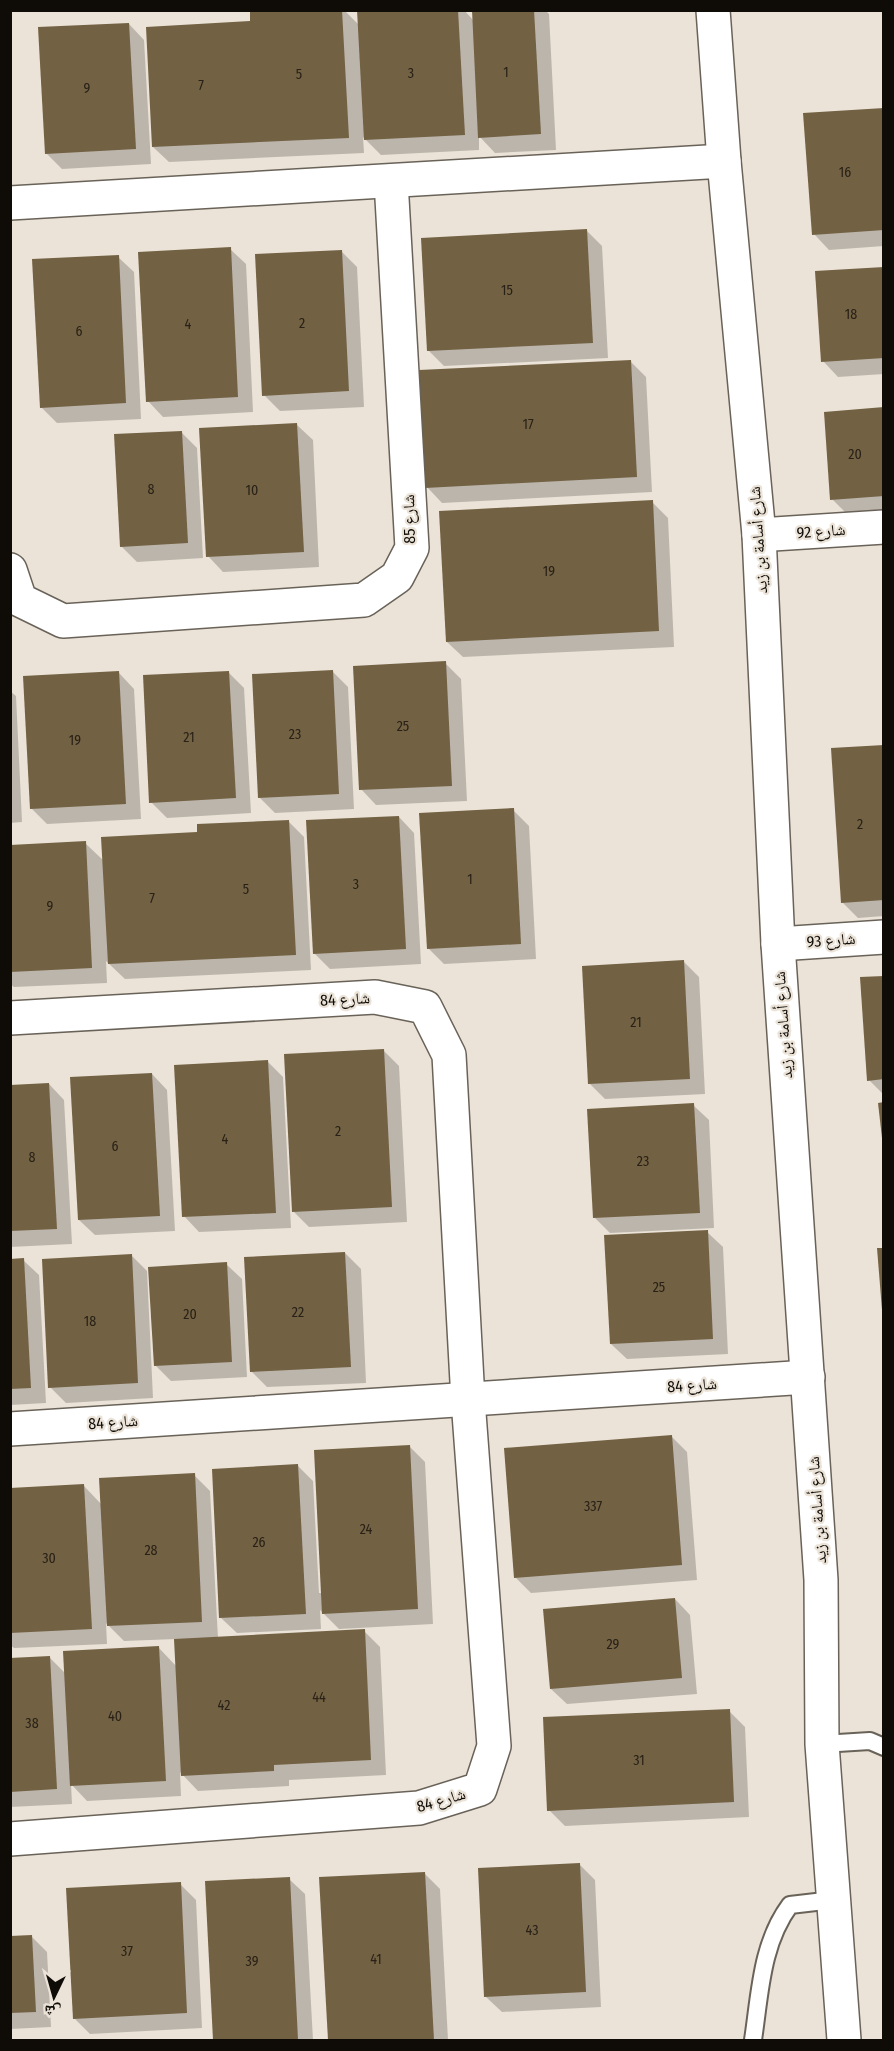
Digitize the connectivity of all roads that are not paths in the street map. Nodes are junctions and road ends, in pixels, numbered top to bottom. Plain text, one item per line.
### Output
1 (713, 10) edge
2 (723, 161) junction
3 (391, 181) junction
4 (10, 204) edge
5 (884, 526) edge
6 (759, 535) junction
7 (10, 570) edge
8 (884, 937) edge
9 (778, 944) junction
10 (10, 1018) edge
11 (808, 1377) junction
12 (468, 1400) junction
13 (10, 1429) edge
14 (822, 1743) junction
15 (884, 1747) edge
16 (10, 1839) edge
17 (833, 1900) junction
18 (753, 2040) edge
19 (844, 2040) edge

1 - 2 street, شارع أسامة بن زيد
2 - 3 street
2 - 6 street, شارع أسامة بن زيد
3 - 4 street
3 - 7 street, شارع 85
5 - 6 street, شارع 92
6 - 9 street, شارع أسامة بن زيد
8 - 9 street, شارع 93
9 - 11 street, شارع أسامة بن زيد
10 - 12 street, شارع 84
11 - 12 street, شارع 84
11 - 14 street, شارع أسامة بن زيد
12 - 13 street, شارع 84
12 - 16 street, شارع 84
14 - 15 lane
14 - 17 street, شارع أسامة بن زيد
17 - 18 lane
17 - 19 street, شارع أسامة بن زيد

